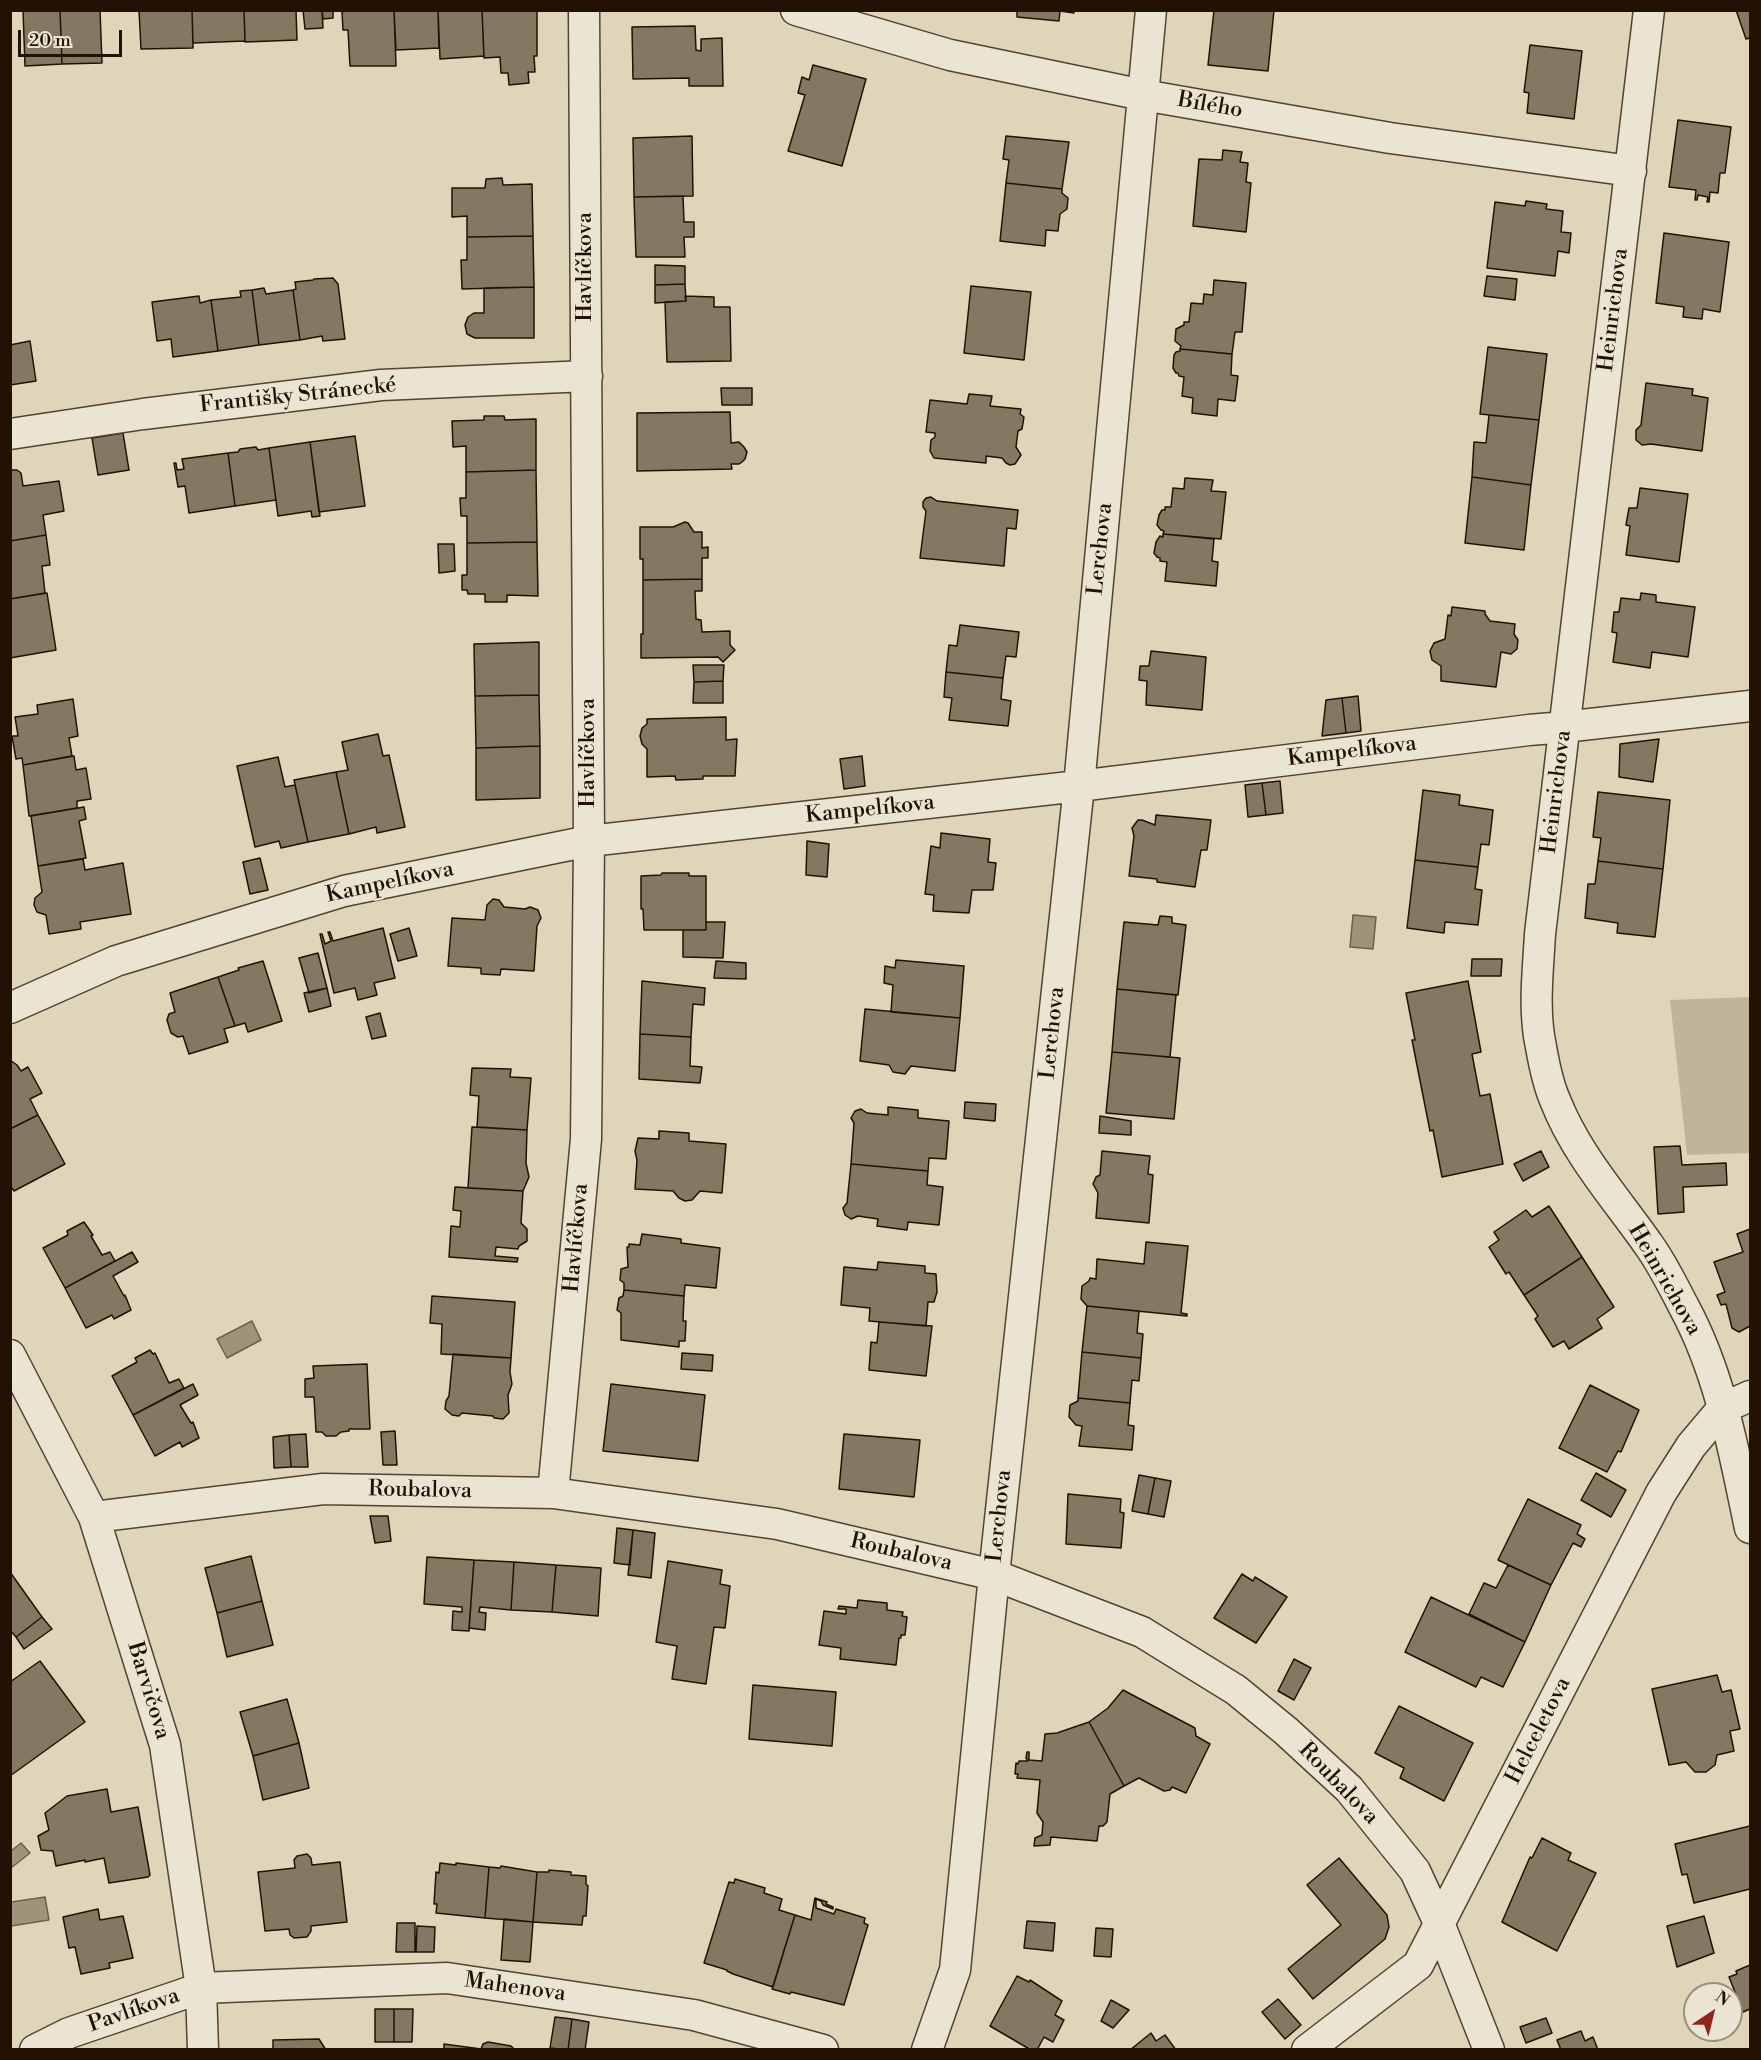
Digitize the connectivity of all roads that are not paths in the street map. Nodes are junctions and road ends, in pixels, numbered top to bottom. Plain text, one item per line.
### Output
1 (584, 10) edge
2 (796, 10) edge
3 (1151, 10) edge
4 (1649, 10) edge
5 (1143, 95) junction
6 (1631, 171) junction
7 (587, 376) junction
8 (10, 434) edge
9 (1750, 706) edge
10 (1564, 728) junction
11 (1080, 786) junction
12 (589, 841) junction
13 (10, 1008) edge
14 (10, 1355) edge
15 (1750, 1396) edge
16 (1723, 1408) junction
17 (553, 1493) junction
18 (94, 1517) junction
19 (1750, 1528) edge
20 (994, 1575) junction
21 (1439, 1923) junction
22 (201, 1988) junction
23 (35, 2049) edge
24 (203, 2049) edge
25 (823, 2049) edge
26 (927, 2049) edge
27 (1307, 2049) edge
28 (1489, 2049) edge

1 - 7 street, Havlíčkova
2 - 5 street, Bílého
3 - 5 street, Lerchova
4 - 6 street, Heinrichova
5 - 6 street, Bílého
5 - 11 street, Lerchova
6 - 10 street, Heinrichova
7 - 8 street, Františky Stránecké
7 - 12 street, Havlíčkova
9 - 10 street, Kampelíkova
10 - 11 street, Kampelíkova
10 - 16 street, Heinrichova
11 - 12 street, Kampelíkova
11 - 20 street, Lerchova
12 - 13 street, Kampelíkova
12 - 17 street, Havlíčkova
14 - 18 street, Barvičova
15 - 16 street, Helceletova
16 - 19 street, Heinrichova
16 - 21 street, Helceletova
17 - 18 street, Roubalova
17 - 20 street, Roubalova
18 - 22 street, Barvičova
20 - 21 street, Roubalova
20 - 26 street, Lerchova
21 - 27 street, Helceletova
21 - 28 street, Roubalova
22 - 23 street, Pavlíkova
22 - 24 street, Barvičova
22 - 25 street, Mahenova

